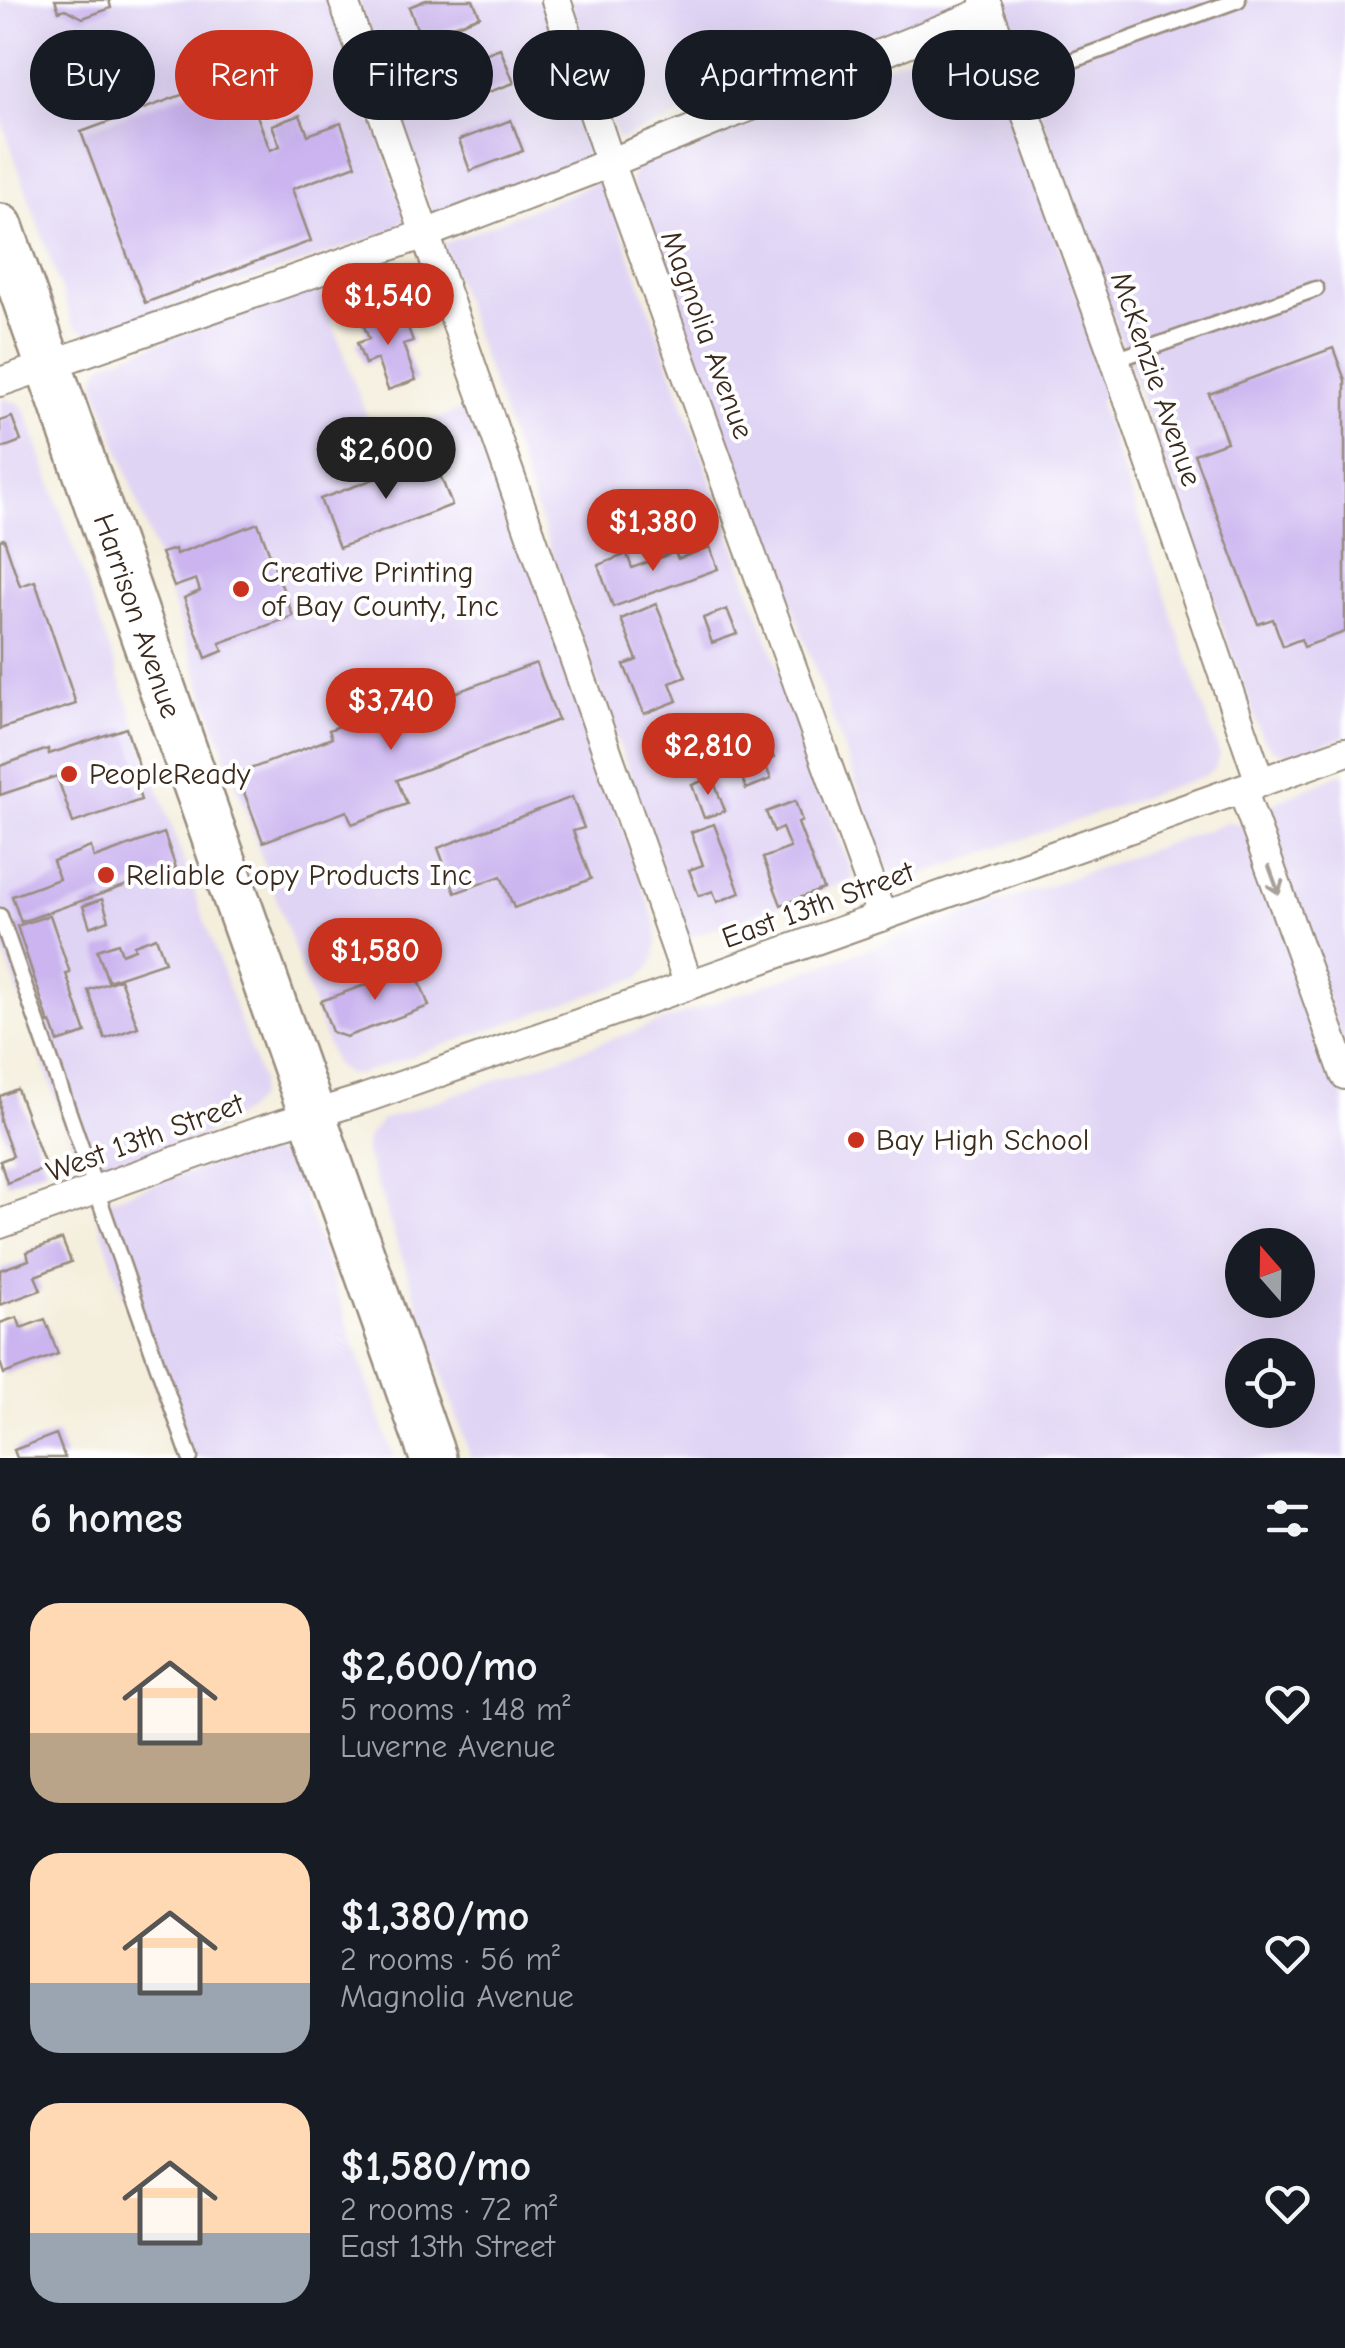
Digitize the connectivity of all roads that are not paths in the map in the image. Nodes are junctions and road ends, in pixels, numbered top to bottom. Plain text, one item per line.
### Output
1 (344, 0) edge
2 (556, 0) edge
3 (1238, 0) edge
4 (987, 5) edge
5 (996, 30) edge
6 (1075, 60) edge
7 (1030, 120) edge
8 (610, 162) junction
9 (0, 227) edge
10 (425, 234) junction
11 (1316, 290) dead end
12 (1115, 360) junction
13 (48, 366) junction
14 (0, 382) edge
15 (1345, 752) edge
16 (1251, 785) junction
17 (0, 916) edge
18 (882, 916) junction
19 (689, 985) junction
20 (1345, 1076) edge
21 (312, 1114) junction
22 (94, 1191) junction
23 (0, 1224) edge
24 (190, 1458) edge
25 (433, 1458) edge

1 - 10 street
2 - 8 street, Magnolia Avenue
3 - 6 lane
4 - 5 street, McKenzie Avenue
4 - 8 street
7 - 12 street, McKenzie Avenue
8 - 10 street
8 - 18 street, Magnolia Avenue
9 - 13 main road, Harrison Avenue
10 - 13 street
10 - 19 street
11 - 12 lane
12 - 16 street, McKenzie Avenue
13 - 14 street
13 - 21 main road, Harrison Avenue
15 - 16 street, East 13th Street
16 - 18 street, East 13th Street
16 -> 20 street, McKenzie Avenue
17 - 22 lane
18 - 19 street, East 13th Street
19 - 21 street, East 13th Street
21 - 22 street, West 13th Street
21 - 25 main road, Harrison Avenue
22 - 23 street, West 13th Street
22 - 24 lane

